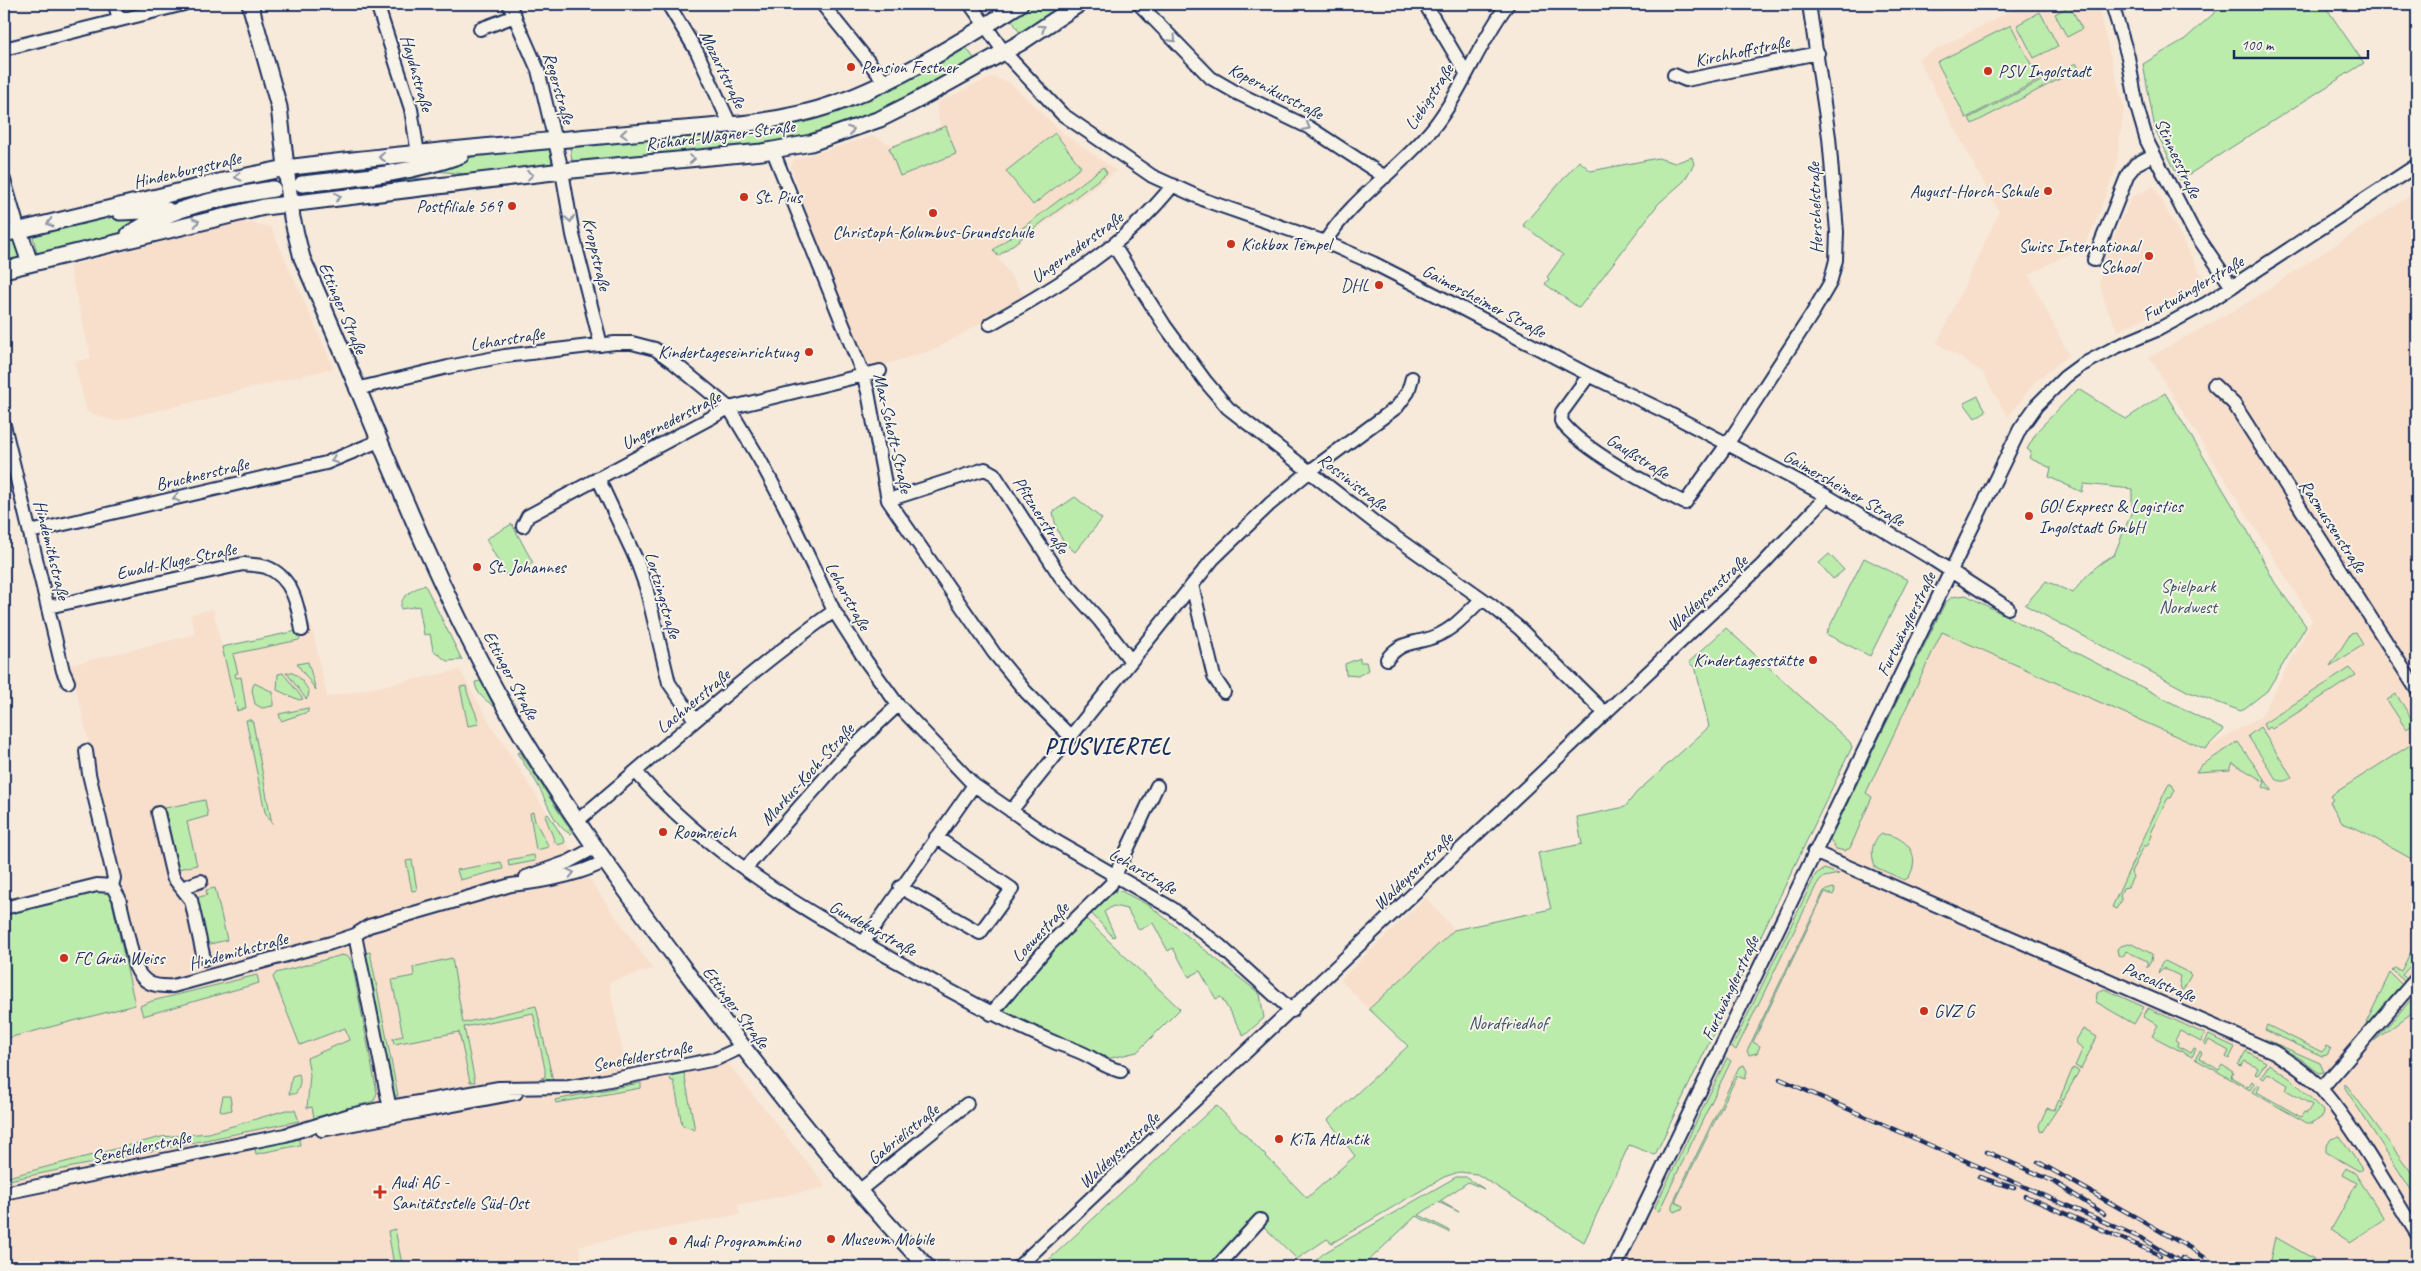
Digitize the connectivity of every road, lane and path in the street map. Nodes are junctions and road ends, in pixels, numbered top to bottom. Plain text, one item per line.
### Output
1 (115, 4) edge
2 (184, 4) edge
3 (250, 4) edge
4 (377, 4) edge
5 (509, 4) edge
6 (668, 4) edge
7 (822, 4) edge
8 (970, 4) edge
9 (1020, 4) edge
10 (1079, 4) edge
11 (1139, 4) edge
12 (1424, 4) edge
13 (1508, 4) edge
14 (1809, 4) edge
15 (2112, 4) edge
16 (516, 16) junction
17 (119, 20) junction
18 (984, 26) junction
19 (480, 29) dead end
20 (4, 49) edge
21 (1004, 52) junction
22 (1818, 53) junction
23 (1466, 73) junction
24 (1674, 75) dead end
25 (885, 82) junction
26 (730, 124) junction
27 (555, 141) junction
28 (476, 148) junction
29 (773, 151) junction
30 (418, 154) junction
31 (2154, 155) junction
32 (2417, 165) edge
33 (286, 168) junction
34 (562, 171) junction
35 (390, 175) junction
36 (1385, 177) junction
37 (4, 180) edge
38 (482, 181) junction
39 (302, 184) dead end
40 (1173, 185) junction
41 (273, 189) dead end
42 (290, 204) junction
43 (182, 209) junction
44 (96, 211) junction
45 (20, 231) junction
46 (4, 234) edge
47 (117, 242) junction
48 (1324, 242) junction
49 (1114, 246) junction
50 (2094, 260) dead end
51 (30, 264) junction
52 (4, 270) edge
53 (2232, 287) junction
54 (990, 324) dead end
55 (601, 345) junction
56 (880, 371) dead end
57 (863, 374) junction
58 (1589, 375) junction
59 (1412, 378) dead end
60 (2214, 385) dead end
61 (356, 388) junction
62 (729, 408) junction
63 (4, 425) edge
64 (379, 442) junction
65 (1728, 443) junction
66 (8, 460) edge
67 (1310, 471) junction
68 (598, 478) junction
69 (1827, 496) junction
70 (888, 500) junction
71 (522, 526) dead end
72 (30, 532) junction
73 (1951, 571) junction
74 (1192, 585) junction
75 (1482, 598) junction
76 (48, 607) junction
77 (2008, 608) dead end
78 (834, 611) junction
79 (302, 630) dead end
80 (1387, 658) dead end
81 (1131, 661) junction
82 (68, 682) dead end
83 (2417, 690) edge
84 (1224, 692) dead end
85 (898, 706) junction
86 (1605, 713) junction
87 (695, 720) junction
88 (1071, 736) junction
89 (86, 751) dead end
90 (636, 772) junction
91 (974, 785) junction
92 (1157, 786) dead end
93 (1011, 811) junction
94 (158, 813) dead end
95 (577, 821) junction
96 (936, 837) junction
97 (596, 847) junction
98 (1814, 852) junction
99 (605, 861) junction
100 (745, 868) junction
101 (1116, 875) junction
102 (201, 881) dead end
103 (511, 885) junction
104 (112, 886) junction
105 (900, 887) junction
106 (182, 888) junction
107 (4, 908) edge
108 (354, 936) junction
109 (863, 943) junction
110 (204, 959) dead end
111 (2417, 978) edge
112 (1292, 1010) junction
113 (991, 1014) junction
114 (742, 1047) junction
115 (1121, 1072) dead end
116 (2321, 1089) junction
117 (967, 1104) dead end
118 (391, 1112) junction
119 (860, 1190) junction
120 (4, 1193) edge
121 (1260, 1220) dead end
122 (2417, 1234) edge
123 (927, 1267) edge
124 (1018, 1267) edge
125 (1217, 1267) edge
126 (1615, 1267) edge

1 - 17 street
2 - 17 street
3 - 33 main road, Ettinger Straße
4 - 30 street, Haydnstraße
5 - 16 street, Regerstraße
6 - 26 street, Mozartstraße
7 - 25 street
8 - 18 street, Gaimersheimer Straße
9 - 18 main road, Richard-Wagner-Straße
21 -> 10 main road, Richard-Wagner-Straße
11 -> 36 street, Kopernikusstraße
12 - 23 street
13 - 23 street, Liebigstraße
14 - 22 street, Herschelstraße
15 - 31 street, Stinnesstraße
16 - 19 street
16 - 27 street, Regerstraße
17 - 20 street
18 - 21 street, Gaimersheimer Straße
18 - 25 main road, Richard-Wagner-Straße
29 -> 21 main road, Richard-Wagner-Straße
21 - 40 street, Gaimersheimer Straße
22 - 24 street, Kirchhoffstraße
22 - 65 street, Herschelstraße
23 - 36 street, Liebigstraße
25 - 26 main road, Richard-Wagner-Straße
26 -> 27 main road, Richard-Wagner-Straße
27 - 28 main road, Richard-Wagner-Straße
27 - 34 street, Regerstraße
28 - 30 main road, Richard-Wagner-Straße
28 - 35 main road, Richard-Wagner-Straße
34 -> 29 main road, Richard-Wagner-Straße
29 - 57 street, Max-Schott-Straße
30 -> 33 main road, Richard-Wagner-Straße
31 - 50 street
31 - 53 street, Stinnesstraße
32 - 53 street, Furtwänglerstraße
33 - 42 main road, Ettinger Straße
33 -> 44 main road, Hindenburgstraße
38 -> 34 main road, Richard-Wagner-Straße
34 -> 55 street, Kroppstraße
35 - 38 main road, Richard-Wagner-Straße
35 - 39 main road, Richard-Wagner-Straße
36 - 48 street, Liebigstraße
37 - 45 street
42 -> 38 main road, Richard-Wagner-Straße
40 - 48 street, Gaimersheimer Straße
40 - 49 street, Ungernederstraße
41 - 43 main road, Hindenburgstraße
47 -> 42 main road, Hindenburgstraße
42 - 61 main road, Ettinger Straße
43 - 44 main road, Hindenburgstraße
43 - 47 main road, Hindenburgstraße
44 -> 45 main road, Hindenburgstraße
45 - 46 main road, Hindenburgstraße
45 - 51 main road
47 - 51 main road, Hindenburgstraße
48 - 58 street, Gaimersheimer Straße
49 - 54 street, Ungernederstraße
49 - 67 street, Rossinistraße
51 - 52 main road, Hindenburgstraße
53 - 73 street, Furtwänglerstraße
55 - 61 street, Leharstraße
55 - 62 street, Leharstraße
56 - 57 street, Ungernederstraße
57 - 62 street, Ungernederstraße
57 - 70 street, Max-Schott-Straße
58 - 65 street, Gaimersheimer Straße
58 - 65 street, Gaußstraße
59 - 67 street
60 - 83 street, Rasmussenstraße
61 - 64 main road, Ettinger Straße
62 - 68 street, Ungernederstraße
62 - 78 street, Leharstraße
63 - 66 street, Hindemithstraße
64 -> 72 street, Brucknerstraße
64 - 95 main road, Ettinger Straße
65 - 69 street, Gaimersheimer Straße
66 - 72 street, Hindemithstraße
67 - 74 street
67 - 75 street, Rossinistraße
68 - 71 street, Ungernederstraße
68 - 87 street, Lortzingstraße
69 - 73 street, Gaimersheimer Straße
69 - 86 street, Waldeysenstraße
70 - 81 street, Pfitznerstraße
70 - 88 street, Max-Schott-Straße
72 - 76 street, Hindemithstraße
73 - 77 street, Gaimersheimer Straße
73 - 98 street, Furtwänglerstraße
74 - 81 street
74 - 84 street
75 - 80 street
75 - 86 street, Rossinistraße
76 - 79 street, Ewald-Kluge-Straße
76 - 82 street, Hindemithstraße
78 - 85 street, Leharstraße
78 - 87 street, Lachnerstraße
81 - 88 street
85 - 91 street, Leharstraße
85 - 100 street, Markus-Koch-Straße
86 - 112 street, Waldeysenstraße
87 - 90 street, Lachnerstraße
88 - 93 street
89 - 104 street, Hindemithstraße
90 - 95 street, Lachnerstraße
90 - 100 street, Gundekarstraße
91 - 93 street, Leharstraße
91 - 96 street
92 - 101 street, Loewestraße
93 - 101 street, Leharstraße
94 - 106 street
95 - 97 main road, Ettinger Straße
96 - 105 street
96 - 105 street
97 - 99 main road, Ettinger Straße
97 - 103 street, Hindemithstraße
98 - 116 street, Pascalstraße
98 - 126 street, Furtwänglerstraße
103 -> 99 street, Hindemithstraße
99 - 114 main road, Ettinger Straße
100 - 109 street, Gundekarstraße
101 - 112 street, Leharstraße
101 - 113 street, Loewestraße
102 - 106 street
103 - 108 street, Hindemithstraße
104 - 107 street
104 - 108 street, Hindemithstraße
105 - 109 street
106 - 110 street
108 - 118 street
109 - 113 street, Gundekarstraße
111 - 116 street
112 - 124 street, Waldeysenstraße
113 - 115 street, Gundekarstraße
114 - 118 street, Senefelderstraße
114 - 119 main road, Ettinger Straße
116 - 122 street, Pascalstraße
117 - 119 street, Gabrielistraße
118 - 120 street, Senefelderstraße
119 - 123 main road, Ettinger Straße
121 - 125 street

